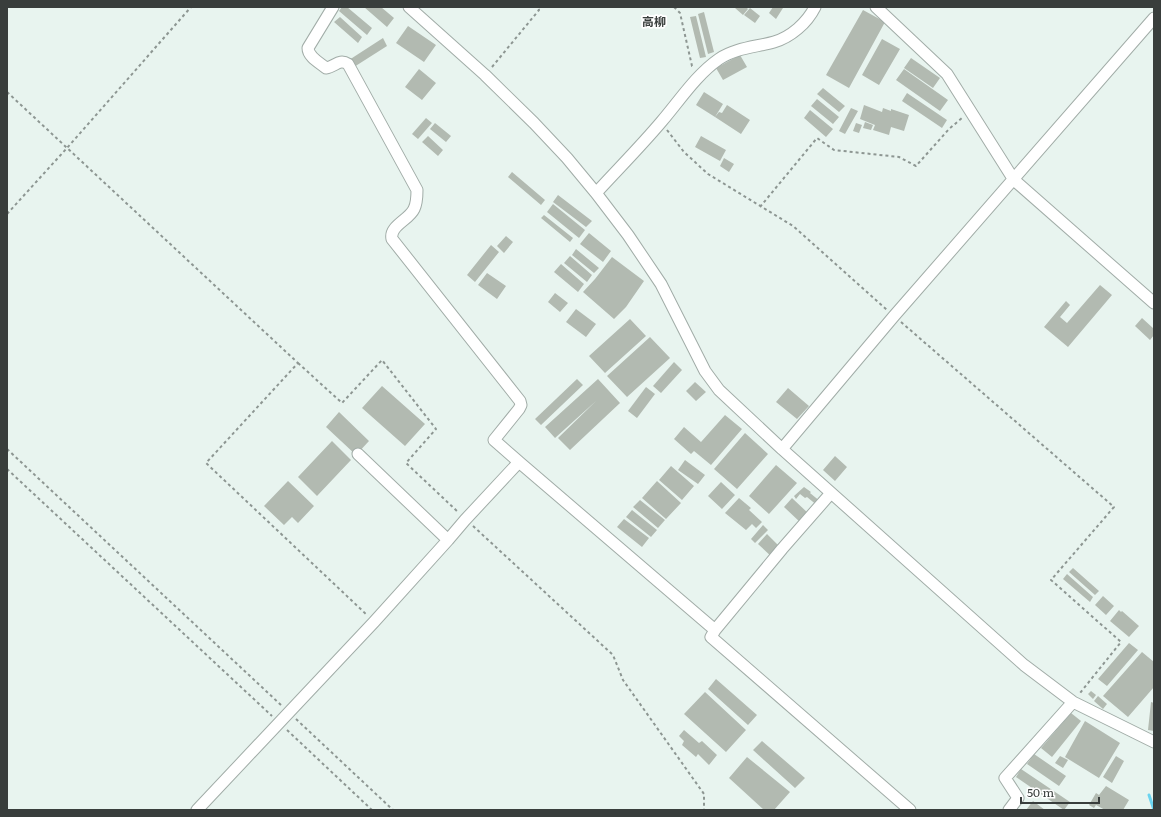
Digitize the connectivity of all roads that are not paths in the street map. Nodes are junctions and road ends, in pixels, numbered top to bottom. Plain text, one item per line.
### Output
1 (333, 7) edge
2 (409, 7) edge
3 (815, 7) edge
4 (876, 7) edge
5 (1154, 18) edge
6 (1014, 180) junction
7 (596, 193) junction
8 (1154, 303) edge
9 (782, 449) junction
10 (358, 454) dead end
11 (519, 462) junction
12 (831, 493) junction
13 (448, 540) junction
14 (715, 630) junction
15 (1073, 702) junction
16 (1154, 742) edge
17 (197, 810) edge
18 (910, 810) edge
19 (1009, 810) edge

1 - 11 street
2 - 7 street
3 - 7 street
4 - 6 street
5 - 6 street
6 - 8 street
6 - 9 street
7 - 9 street
9 - 12 street
10 - 13 street
11 - 13 street
11 - 14 street
12 - 14 street
12 - 15 street
13 - 17 street
14 - 18 street
15 - 16 street
15 - 19 street

